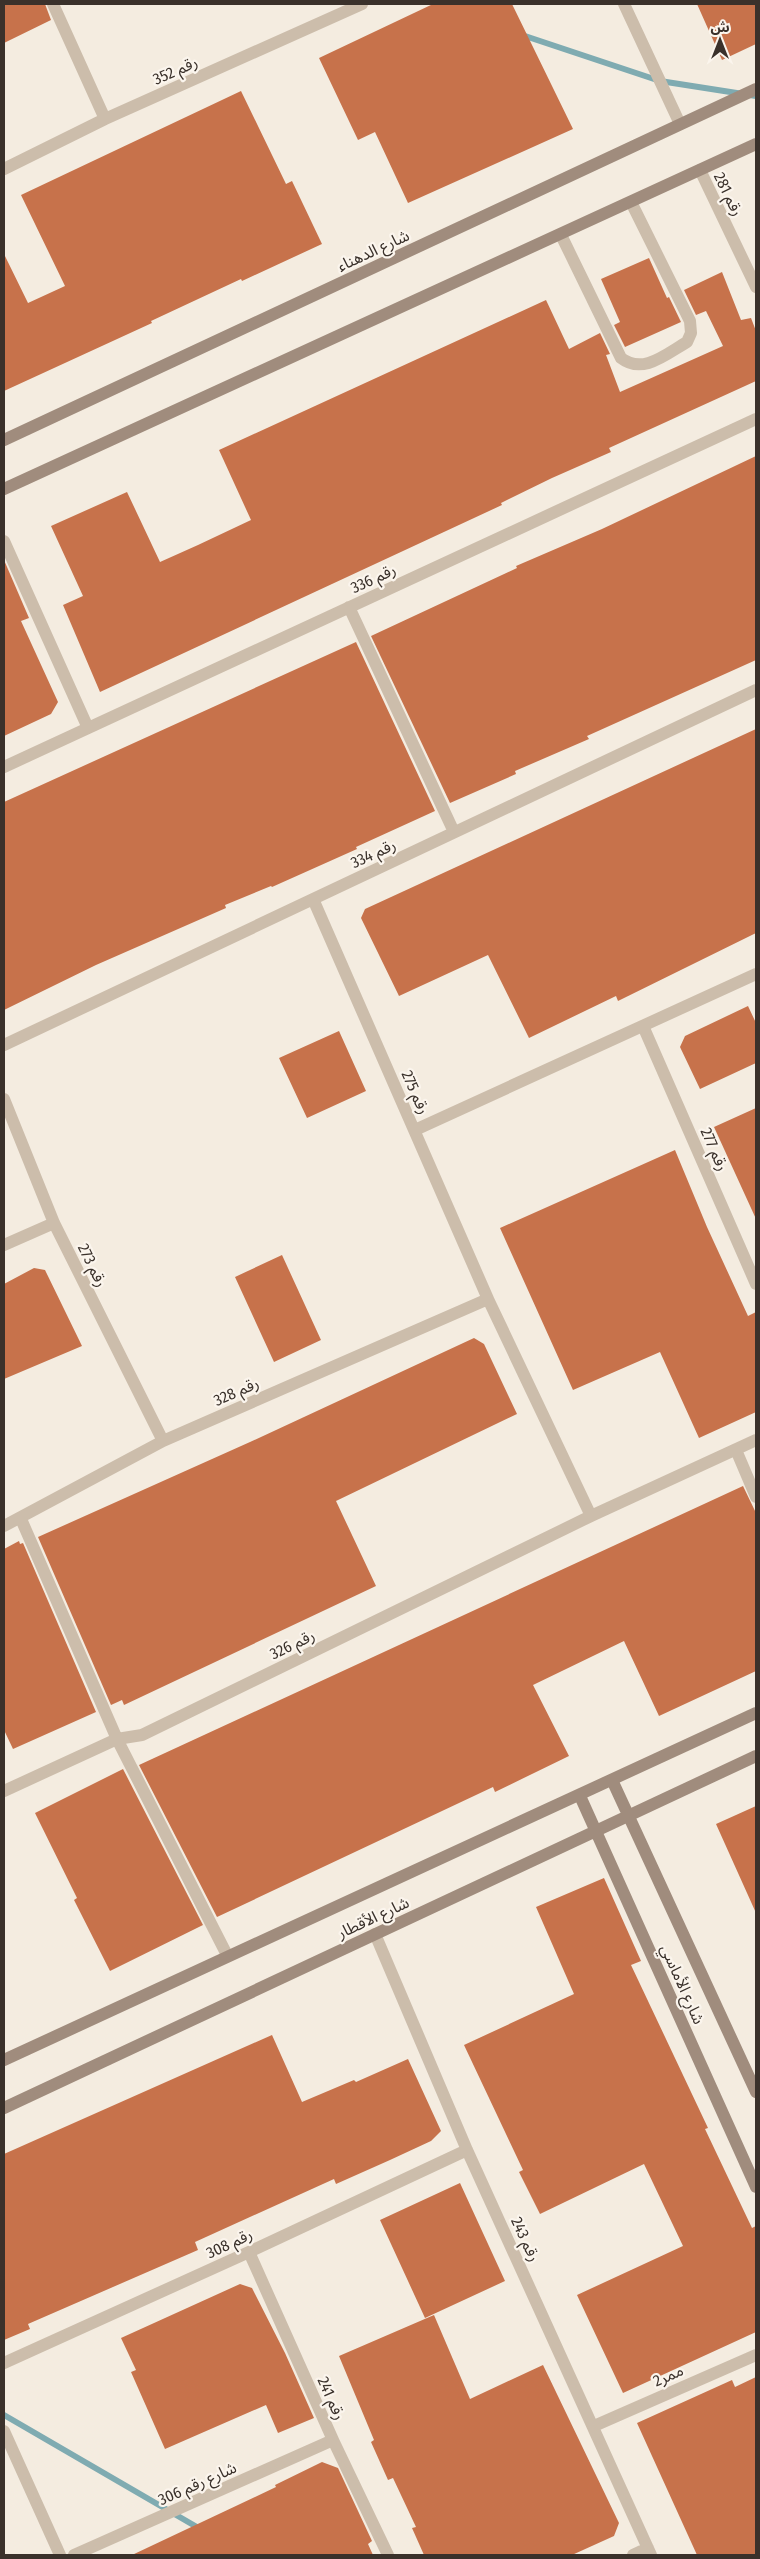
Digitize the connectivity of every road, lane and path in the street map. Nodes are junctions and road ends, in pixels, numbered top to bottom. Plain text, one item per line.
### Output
1 (53, 4) edge
2 (361, 4) edge
3 (624, 4) edge
4 (756, 89) edge
5 (105, 119) junction
6 (680, 124) junction
7 (756, 144) edge
8 (4, 169) edge
9 (700, 170) junction
10 (631, 202) junction
11 (561, 236) junction
12 (756, 287) edge
13 (756, 418) edge
14 (4, 440) edge
15 (4, 489) edge
16 (4, 541) edge
17 (349, 607) junction
18 (756, 690) edge
19 (88, 728) junction
20 (4, 767) edge
21 (454, 832) junction
22 (313, 899) junction
23 (756, 974) edge
24 (644, 1026) junction
25 (4, 1045) edge
26 (4, 1099) edge
27 (415, 1130) junction
28 (54, 1223) junction
29 (4, 1245) edge
30 (756, 1284) edge
31 (488, 1298) junction
32 (756, 1440) edge
33 (162, 1441) junction
34 (736, 1450) junction
35 (756, 1497) edge
36 (591, 1516) junction
37 (20, 1519) junction
38 (4, 1526) edge
39 (756, 1713) edge
40 (117, 1739) junction
41 (756, 1756) edge
42 (612, 1780) junction
43 (4, 1791) edge
44 (580, 1796) junction
45 (629, 1818) junction
46 (596, 1831) junction
47 (375, 1934) junction
48 (227, 1954) junction
49 (4, 2060) edge
50 (756, 2092) edge
51 (4, 2108) edge
52 (467, 2150) junction
53 (756, 2155) edge
54 (744, 2161) junction
55 (756, 2187) edge
56 (249, 2252) junction
57 (756, 2355) edge
58 (4, 2363) edge
59 (594, 2426) junction
60 (4, 2431) edge
61 (333, 2440) junction
62 (650, 2552) edge
63 (60, 2555) edge
64 (74, 2555) edge
65 (388, 2555) edge
66 (633, 2555) edge

1 - 5 street
2 - 5 street, رقم 352
3 - 6 street
4 - 6 street, شارع الدهناء
5 - 8 street, رقم 352
6 - 14 street, شارع الدهناء
7 - 9 street
9 - 10 street
9 - 12 street, رقم 281
10 - 11 street
10 - 11 street
11 - 15 street
13 - 17 street, رقم 336
16 - 19 street
17 - 19 street, رقم 336
17 - 21 street
18 - 21 street, رقم 334
19 - 20 street, رقم 336
21 - 22 street, رقم 334
22 - 25 street, رقم 334
22 - 27 street, رقم 275
23 - 24 street
24 - 27 street
24 - 30 street, رقم 277
26 - 28 street, رقم 273
27 - 31 street, رقم 275
28 - 29 street
28 - 33 street, رقم 273
31 - 33 street, رقم 328
31 - 36 street, رقم 275
32 - 34 street, رقم 326
33 - 37 street, رقم 328
34 - 35 street
34 - 36 street, رقم 326
36 - 40 street, رقم 326
37 - 38 street, رقم 328
37 - 40 street
39 - 42 street, شارع الأقطار
40 - 43 street, رقم 326
40 - 48 street
41 - 45 street, شارع الأقطار
42 - 44 street, شارع الأقطار
42 - 45 street, شارع الأماسي
44 - 46 street, شارع الأماسي
44 - 48 street, شارع الأقطار
45 - 46 street, شارع الأقطار
45 - 50 street, شارع الأماسي
46 - 47 street, شارع الأقطار
46 - 54 street, شارع الأماسي
47 - 51 street, شارع الأقطار
47 - 52 street, رقم 243
48 - 49 street, شارع الأقطار
52 - 56 street, رقم 308
52 - 59 street, رقم 243
53 - 54 street
54 - 55 street, شارع الأماسي
56 - 58 street, رقم 308
56 - 61 street, رقم 241
57 - 59 street, ممر2
59 - 62 street, رقم 243
60 - 63 street
61 - 64 street, شارع رقم 306
61 - 65 street, رقم 241
62 - 66 street

